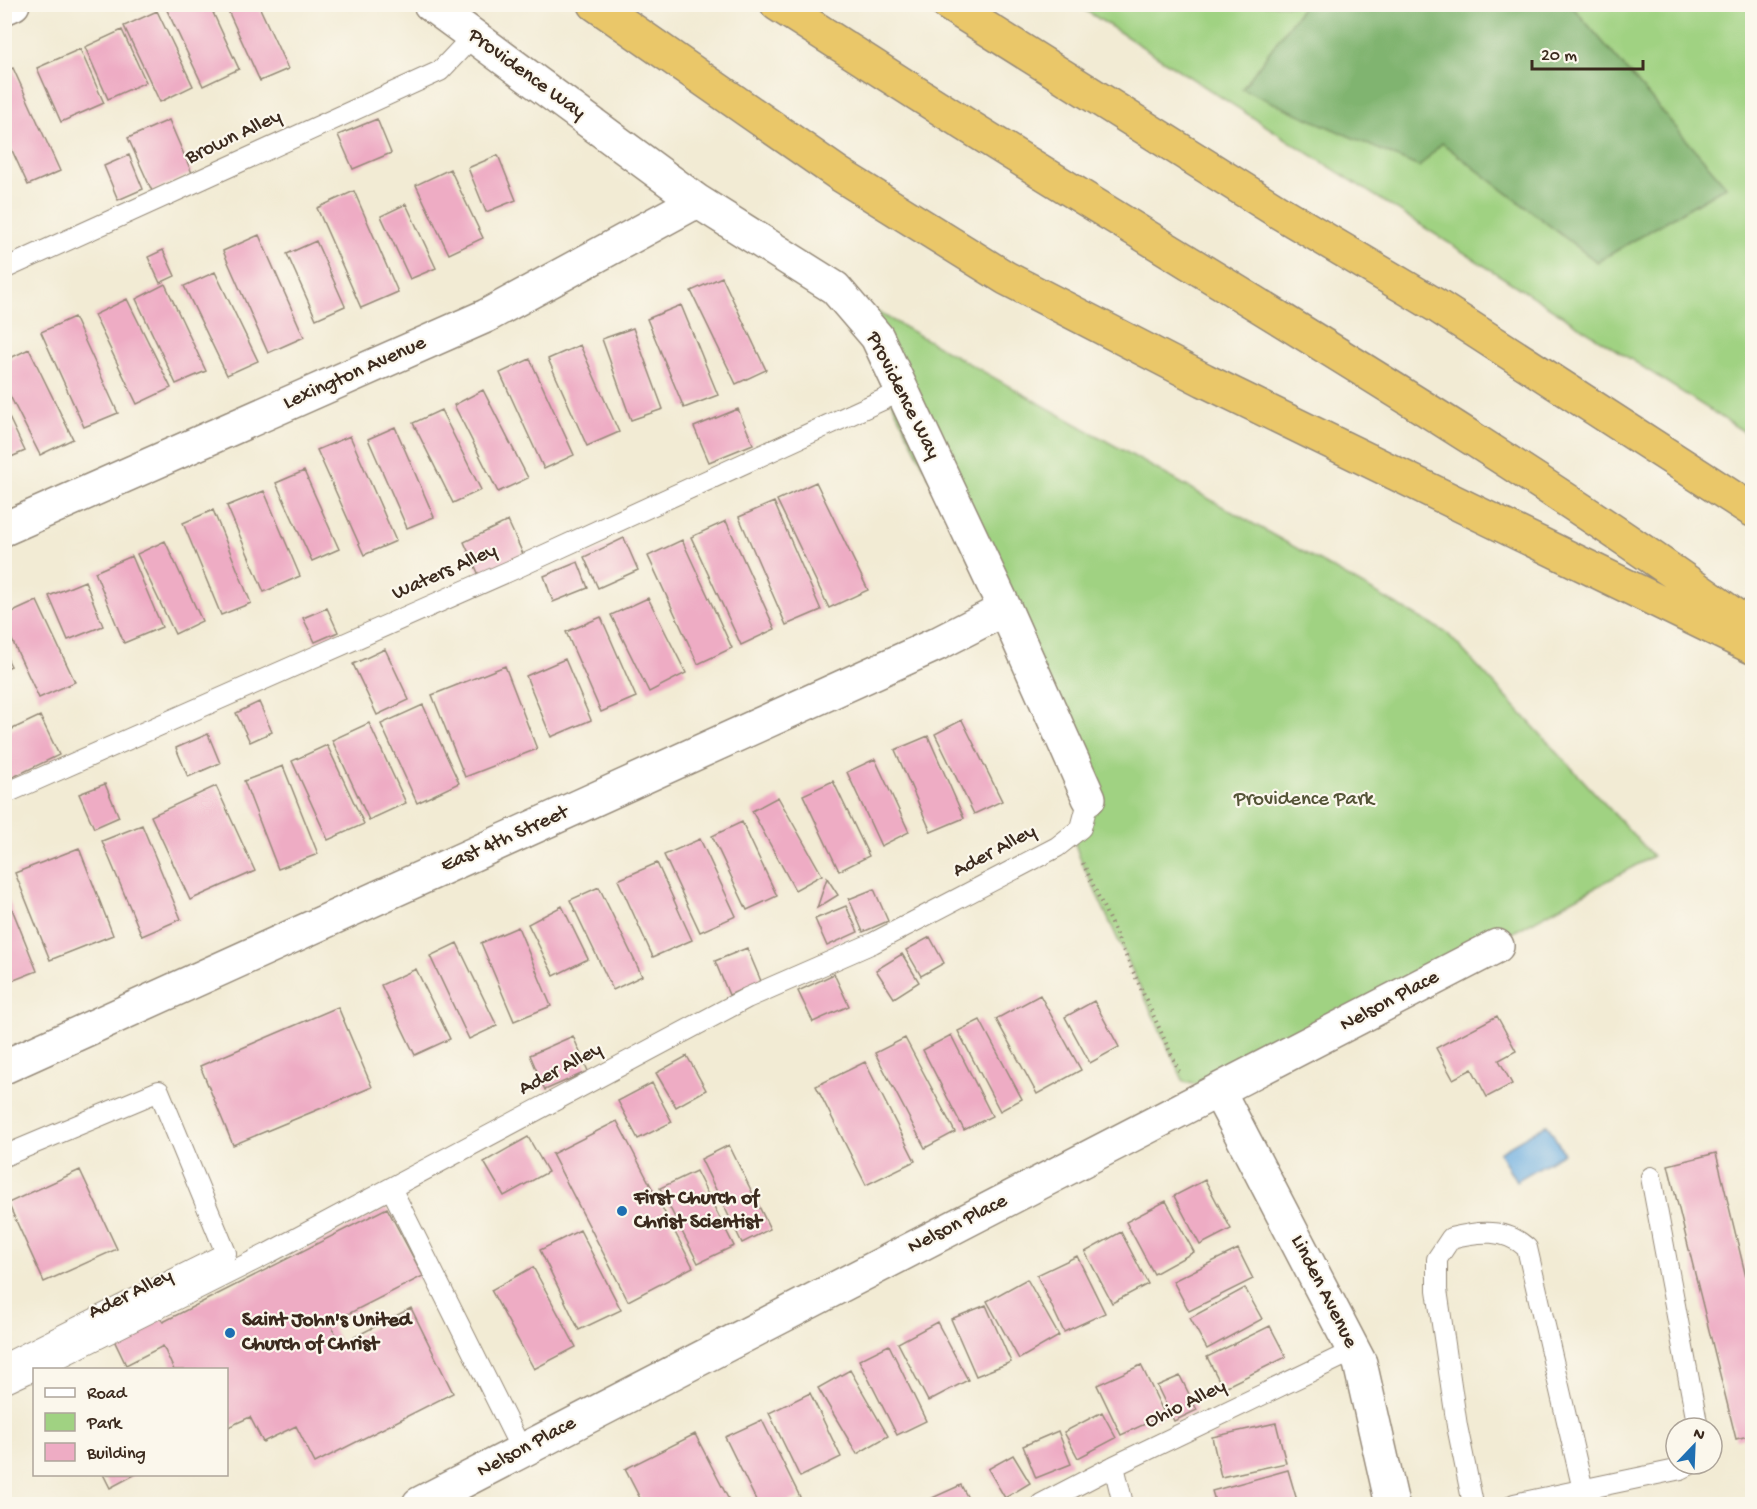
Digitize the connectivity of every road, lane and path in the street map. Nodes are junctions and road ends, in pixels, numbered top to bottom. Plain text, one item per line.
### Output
1 (13, 4) edge
2 (429, 4) edge
3 (595, 4) edge
4 (777, 4) edge
5 (948, 4) edge
6 (4, 8) edge
7 (473, 36) junction
8 (698, 201) junction
9 (4, 268) edge
10 (902, 391) junction
11 (1752, 510) edge
12 (4, 529) edge
13 (1005, 609) junction
14 (1752, 628) edge
15 (1752, 647) edge
16 (4, 794) edge
17 (1089, 798) joint
18 (1073, 837) junction
19 (1497, 946) dead end
20 (4, 1067) edge
21 (1219, 1092) junction
22 (4, 1156) edge
23 (1651, 1178) dead end
24 (391, 1188) junction
25 (1353, 1351) junction
26 (4, 1364) edge
27 (39, 1368) edge
28 (33, 1371) edge
29 (4, 1384) edge
30 (1696, 1416) edge
31 (522, 1451) junction
32 (1114, 1466) junction
33 (1664, 1473) edge
34 (1583, 1490) junction
35 (419, 1504) edge
36 (1041, 1504) edge
37 (1123, 1504) edge
38 (1392, 1504) edge
39 (1473, 1504) edge
40 (1515, 1504) edge

1 - 6 street
2 - 7 street, Providence Way
3 - 15 highway
4 - 14 highway
5 - 11 highway
7 - 8 street, Providence Way
7 - 9 lane, Brown Alley
8 - 10 street, Providence Way
8 - 12 street, Lexington Avenue
10 - 13 street, Providence Way
10 - 16 lane, Waters Alley
13 - 17 street, Providence Way
13 - 20 street, East 4th Street
17 - 18 lane
18 - 21 path
18 - 24 lane, Ader Alley
19 - 21 street, Nelson Place
21 - 25 street, Linden Avenue
21 - 31 street, Nelson Place
22 - 26 lane
23 - 30 lane
24 - 27 lane, Ader Alley
24 - 31 lane
25 - 32 lane, Ohio Alley
25 - 38 street, Linden Avenue
28 - 29 lane, Ader Alley
31 - 35 street, Nelson Place
32 - 36 lane, Ohio Alley
32 - 37 lane
33 - 34 lane
34 - 39 lane
34 - 40 lane

